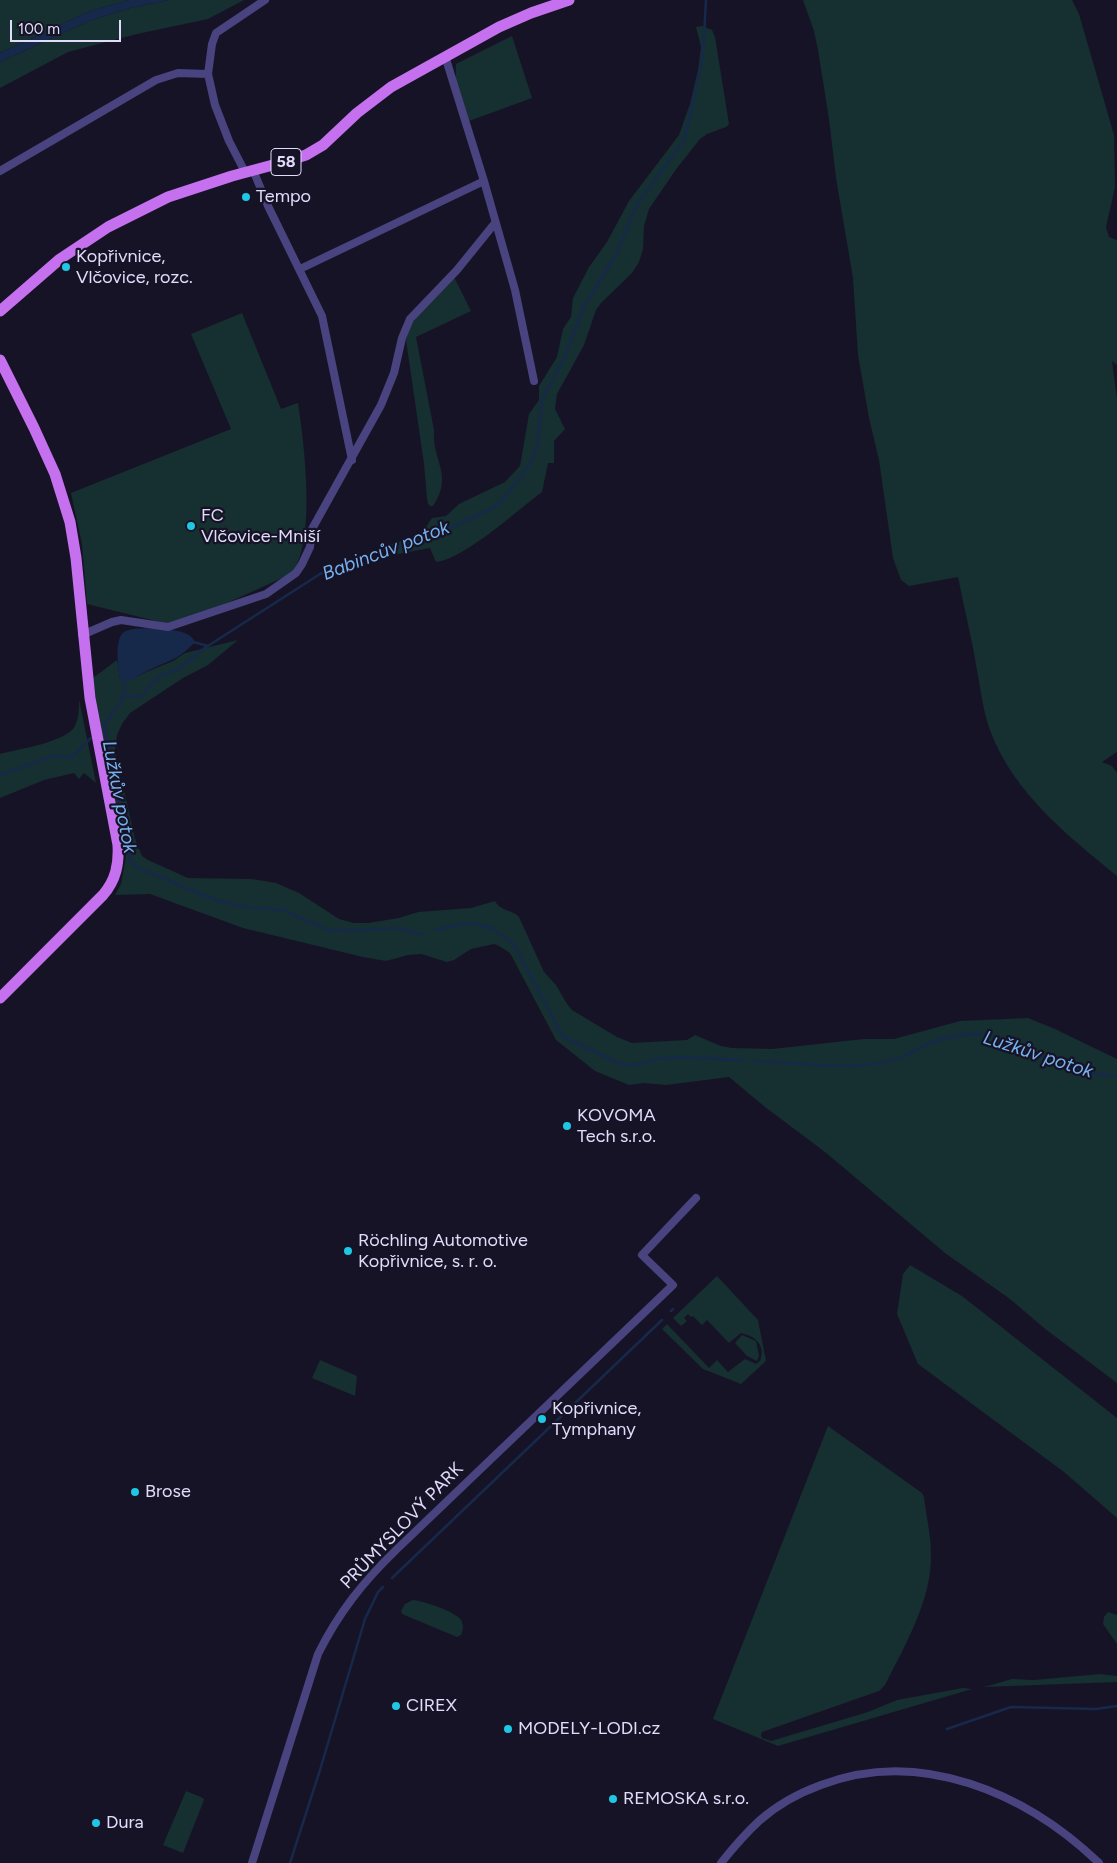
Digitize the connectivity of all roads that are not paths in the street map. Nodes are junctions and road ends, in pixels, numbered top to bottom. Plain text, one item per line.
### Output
1 (265, 0) edge
2 (568, 0) edge
3 (445, 56) junction
4 (208, 74) junction
5 (0, 171) edge
6 (249, 171) junction
7 (484, 181) junction
8 (495, 223) junction
9 (300, 269) junction
10 (0, 311) edge
11 (0, 360) edge
12 (534, 381) dead end
13 (352, 460) junction
14 (82, 634) junction
15 (0, 998) edge
16 (696, 1198) dead end
17 (571, 1372) dead end
18 (571, 1382) junction
19 (252, 1863) edge
20 (721, 1863) edge
21 (1099, 1863) edge

1 - 4 street
2 - 3 main road, 58
3 - 6 main road, 58
3 - 7 street
4 - 5 street
4 - 6 street
6 - 9 street
6 - 10 main road, 58
7 - 8 street
7 - 9 street
8 - 12 street
8 - 13 street
9 - 13 street
11 - 14 main road
13 - 14 street
14 - 15 main road
16 - 18 street, PRŮMYSLOVÝ PARK
17 - 18 street
18 - 19 street, PRŮMYSLOVÝ PARK
20 - 21 street

